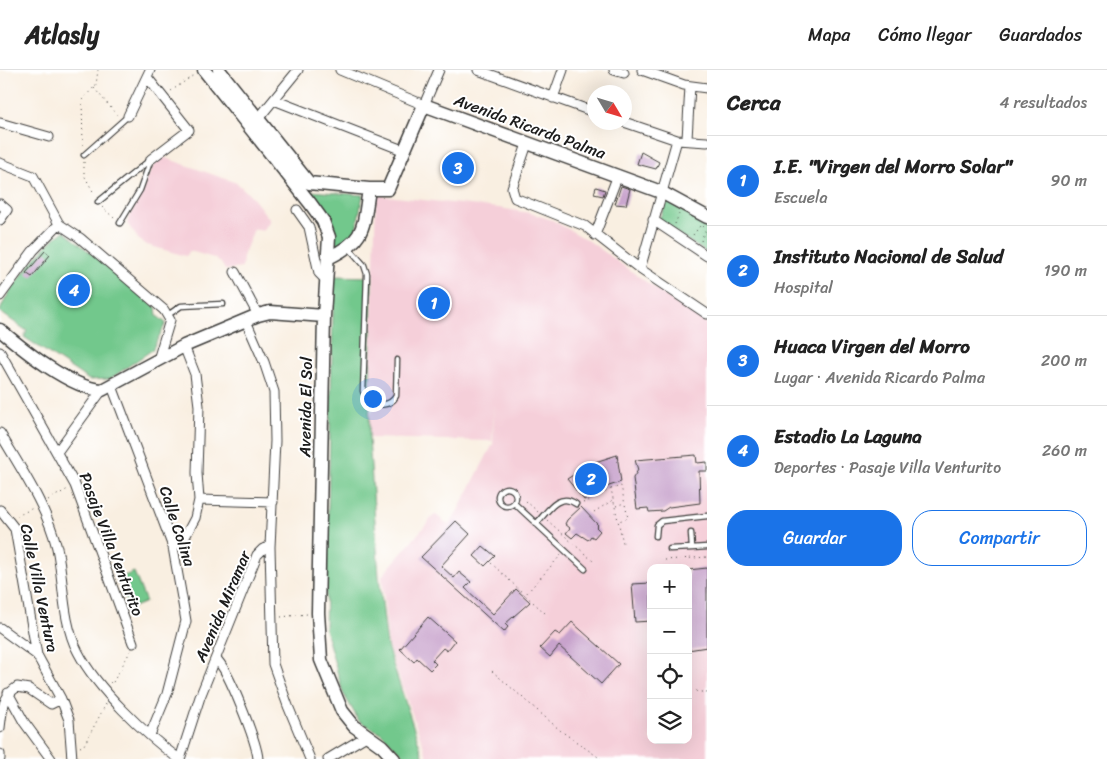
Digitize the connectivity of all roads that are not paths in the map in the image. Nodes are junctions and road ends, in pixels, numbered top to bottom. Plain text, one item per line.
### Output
1 (202, 70) edge
2 (219, 70) edge
3 (298, 70) edge
4 (340, 70) edge
5 (439, 70) edge
6 (478, 70) edge
7 (563, 70) edge
8 (614, 70) edge
9 (642, 70) edge
10 (149, 73) edge
11 (624, 73) dead end
12 (690, 86) junction
13 (707, 88) edge
14 (553, 98) junction
15 (274, 100) junction
16 (424, 105) junction
17 (587, 110) edge
18 (125, 119) joint
19 (258, 119) junction
20 (0, 123) edge
21 (632, 125) edge
22 (49, 137) dead end
23 (687, 139) junction
24 (677, 140) junction
25 (707, 142) edge
26 (526, 144) junction
27 (404, 151) junction
28 (84, 155) dead end
29 (151, 160) junction
30 (0, 163) edge
31 (618, 175) junction
32 (369, 189) junction
33 (662, 192) junction
34 (98, 202) dead end
35 (0, 204) edge
36 (298, 210) dead end
37 (0, 220) edge
38 (653, 220) junction
39 (704, 220) edge
40 (120, 223) dead end
41 (58, 224) junction
42 (596, 235) junction
43 (348, 248) junction
44 (707, 256) edge
45 (328, 258) junction
46 (640, 269) junction
47 (235, 272) dead end
48 (326, 280) junction
49 (0, 296) edge
50 (223, 304) dead end
51 (707, 314) edge
52 (168, 315) junction
53 (258, 315) junction
54 (324, 316) junction
55 (246, 321) junction
56 (0, 330) edge
57 (184, 346) junction
58 (0, 352) edge
59 (158, 360) junction
60 (397, 360) dead end
61 (107, 388) junction
62 (0, 433) edge
63 (57, 452) junction
64 (200, 500) junction
65 (273, 502) junction
66 (514, 503) junction
67 (576, 504) road end
68 (0, 510) edge
69 (707, 516) edge
70 (536, 524) junction
71 (691, 533) dead end
72 (656, 536) dead end
73 (172, 547) junction
74 (270, 547) junction
75 (707, 547) edge
76 (692, 548) junction
77 (670, 549) dead end
78 (585, 569) dead end
79 (2, 632) edge
80 (133, 643) road end
81 (37, 655) junction
82 (216, 659) junction
83 (8, 692) junction
84 (62, 699) junction
85 (0, 728) edge
86 (368, 735) junction
87 (150, 736) junction
88 (0, 754) edge
89 (72, 755) edge
90 (0, 759) edge
91 (50, 759) edge
92 (179, 759) edge
93 (258, 759) edge
94 (310, 759) edge
95 (328, 759) edge
96 (394, 759) edge

1 - 45 street, Avenida El Sol
2 - 19 street
3 - 15 street
4 - 16 street, Avenida Ricardo Palma
5 - 16 street
6 - 14 street
7 - 14 street
8 - 11 street
9 - 12 street
10 - 18 street
10 - 29 street
12 - 13 street
12 - 23 street
14 - 17 street
15 - 19 street
15 - 27 street
16 - 26 street, Avenida Ricardo Palma
16 - 27 street
18 - 28 lane
19 - 32 street
20 - 22 street
21 - 24 street
23 - 24 street
23 - 25 street
24 - 33 street
26 - 31 street, Avenida Ricardo Palma
26 - 42 street
27 - 32 street
29 - 34 lane
29 - 40 lane
30 - 41 street
31 - 33 street, Avenida Ricardo Palma
31 - 42 street
32 - 43 street
33 - 38 street
33 - 39 street, Avenida Ricardo Palma
35 - 37 street
36 - 48 street
38 - 44 street
38 - 46 street
41 - 49 street
41 - 52 street
42 - 46 street
43 - 45 street
43 - 60 lane
45 - 48 street, Avenida El Sol
46 - 51 street
47 - 53 street
48 - 54 street, Avenida El Sol
50 - 52 lane
52 - 59 street
53 - 54 street
53 - 55 street
54 - 86 street, Avenida El Sol
55 - 57 street
55 - 65 street, Avenida Miramar
56 - 61 street
57 - 59 street
57 - 64 street
58 - 63 street, Pasaje Villa Venturito
59 - 61 street
61 - 63 street
61 - 73 street, Calle Colina
62 - 87 street
63 - 80 street, Pasaje Villa Venturito
64 - 65 street
64 - 73 street
65 - 74 street, Avenida Miramar
66 - 66 lane
66 - 70 lane
67 - 70 lane
68 - 81 street, Calle Villa Ventura
69 - 72 lane
70 - 78 lane
71 - 76 lane
73 - 87 street, Calle Colina
74 - 82 street, Avenida Miramar
74 - 94 street
75 - 76 lane
76 - 77 lane
79 - 81 street
81 - 84 street, Calle Villa Ventura
82 - 92 street, Avenida Miramar
82 - 93 street
83 - 84 street
83 - 85 street
83 - 91 street
84 - 89 street, Calle Villa Ventura
86 - 95 street
86 - 96 street, Avenida El Sol
87 - 92 street
88 - 90 street

